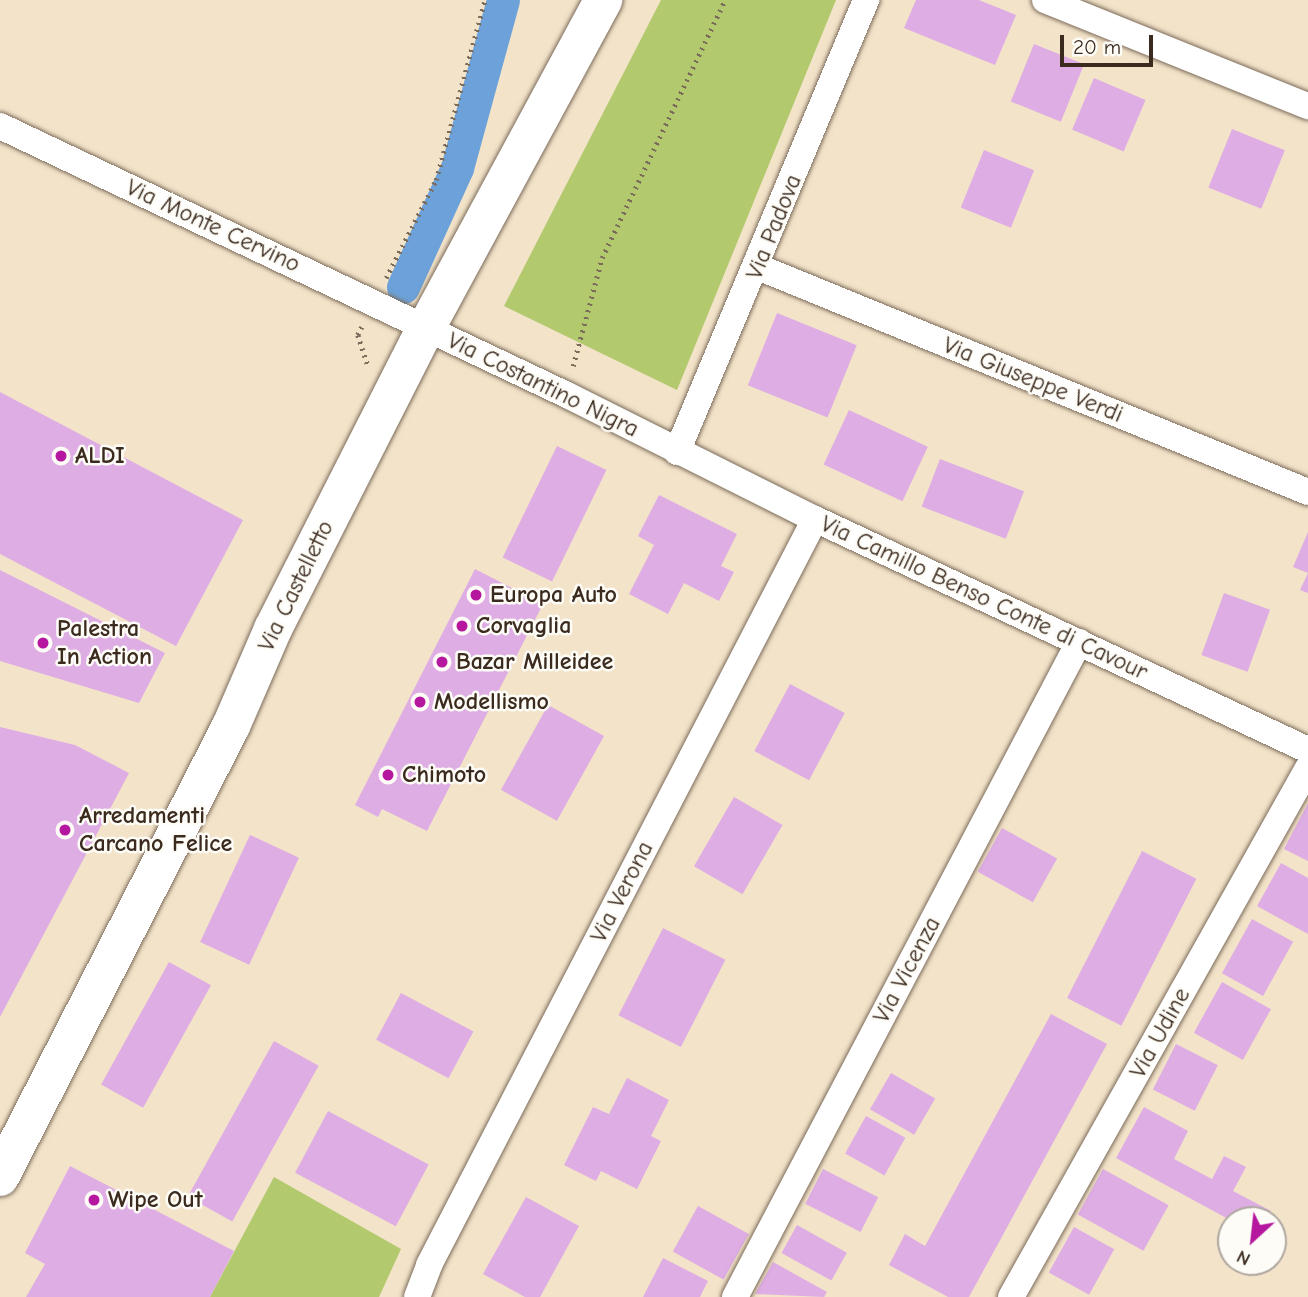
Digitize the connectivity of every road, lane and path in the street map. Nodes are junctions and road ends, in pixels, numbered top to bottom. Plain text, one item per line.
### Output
1 (485, 0) edge
2 (603, 0) edge
3 (725, 0) edge
4 (866, 0) edge
5 (1045, 0) edge
6 (1308, 106) edge
7 (0, 126) edge
8 (436, 180) dead end
9 (758, 267) junction
10 (426, 328) junction
11 (567, 394) junction
12 (669, 447) junction
13 (1308, 492) edge
14 (815, 519) junction
15 (1079, 642) junction
16 (1308, 750) edge
17 (1308, 768) edge
18 (12, 1126) edge
19 (0, 1177) edge
20 (417, 1297) edge
21 (734, 1297) edge
22 (1011, 1297) edge

1 - 8 path
2 - 10 main road, Via Castelletto
3 - 11 path
4 - 9 street, Via Padova
5 - 6 street
7 - 10 street, Via Monte Cervino
9 - 12 street, Via Padova
9 - 13 street, Via Giuseppe Verdi
10 - 11 street, Via Costantino Nigra
10 - 18 main road, Via Castelletto
11 - 12 street, Via Costantino Nigra
12 - 14 street, Via Camillo Benso Conte di Cavour
14 - 15 street, Via Camillo Benso Conte di Cavour
14 - 20 street, Via Verona
15 - 16 street, Via Camillo Benso Conte di Cavour
15 - 21 street, Via Vicenza
17 - 22 street, Via Udine
18 - 19 main road, Via Castelletto

